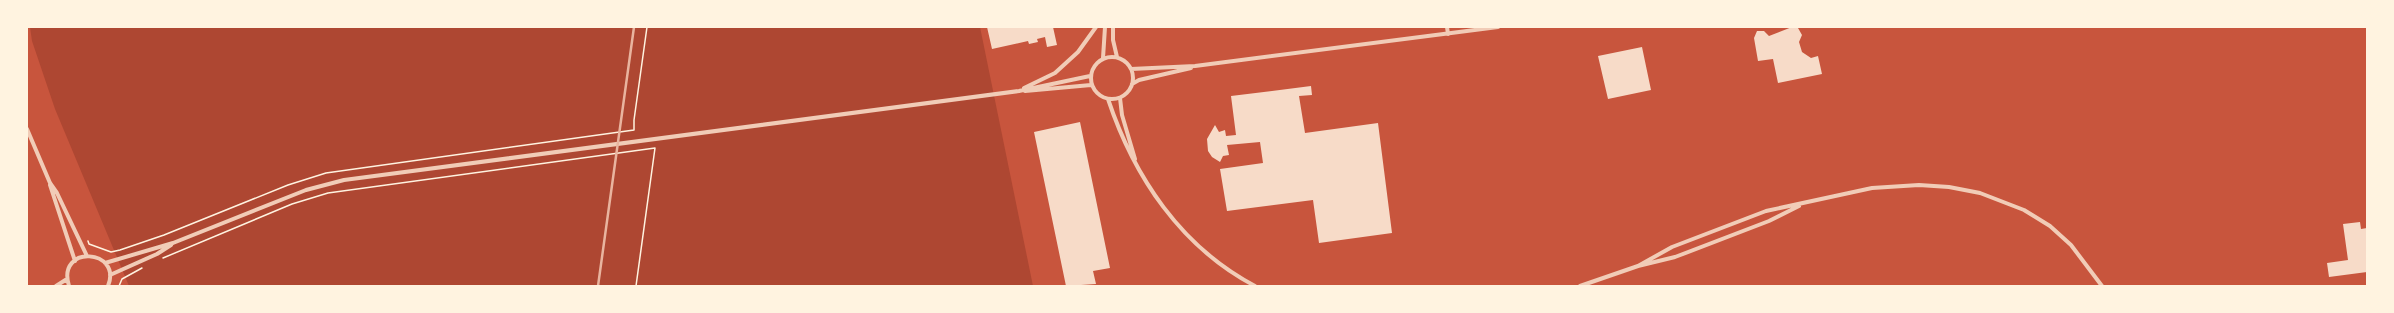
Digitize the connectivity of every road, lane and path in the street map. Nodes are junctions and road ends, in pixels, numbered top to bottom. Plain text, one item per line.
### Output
1 (647, 27) edge
2 (1096, 27) edge
3 (1105, 27) edge
4 (1113, 27) edge
5 (1447, 27) edge
6 (1498, 27) edge
7 (1448, 34) junction
8 (1117, 57) junction
9 (1103, 58) junction
10 (1195, 66) junction
11 (1131, 69) junction
12 (1090, 76) junction
13 (1132, 84) junction
14 (1091, 85) junction
15 (1019, 90) junction
16 (1120, 98) junction
17 (1108, 99) junction
18 (27, 129) edge
19 (634, 130) dead end
20 (1136, 163) junction
21 (50, 183) junction
22 (1801, 205) junction
23 (1718, 230) junction
24 (85, 238) dead end
25 (1722, 239) junction
26 (173, 243) junction
27 (120, 250) dead end
28 (87, 256) junction
29 (161, 259) dead end
30 (75, 260) junction
31 (105, 263) junction
32 (148, 265) dead end
33 (1638, 266) junction
34 (110, 276) junction
35 (67, 279) junction
36 (56, 286) edge
37 (69, 286) edge
38 (108, 286) edge
39 (118, 286) edge
40 (636, 286) edge
41 (1255, 286) edge
42 (1580, 286) edge
43 (2102, 286) edge

1 - 19 path
2 - 15 street
3 - 9 street
4 - 8 street
5 - 7 street
6 - 7 street
7 - 10 street
8 - 9 street
8 - 11 street
9 - 12 street
10 - 11 street
10 - 13 street
11 - 13 street
12 - 14 street
12 - 15 street
13 - 16 street
14 - 15 street
14 - 17 street
15 - 26 street
16 - 17 street
16 - 20 street
17 - 20 street
18 - 21 street
20 - 41 street
21 - 28 street
21 - 30 street
22 - 23 street
22 - 25 street
22 - 43 street
23 - 25 street
23 - 33 street
24 - 27 path
25 - 33 street
26 - 31 street
26 - 34 street
28 - 30 street
28 - 31 street
29 - 40 path
30 - 35 street
31 - 34 street
32 - 39 path
33 - 42 street
34 - 38 street
35 - 36 street
35 - 37 street

